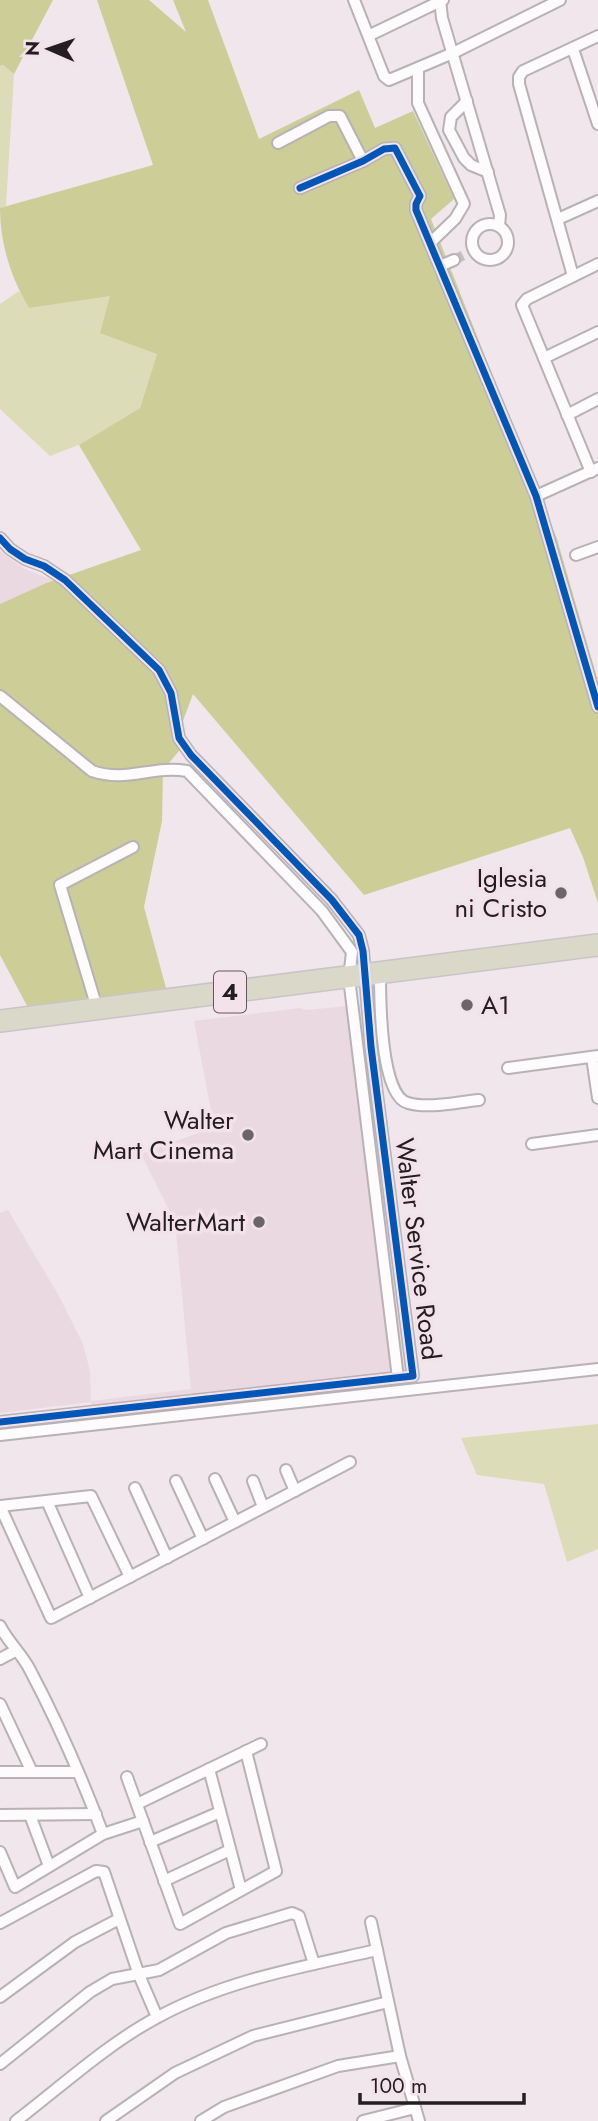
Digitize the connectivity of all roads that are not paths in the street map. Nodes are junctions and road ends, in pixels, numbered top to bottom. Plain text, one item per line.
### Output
1 (355, 0) edge
2 (441, 0) edge
3 (560, 0) edge
4 (370, 36) junction
5 (598, 36) edge
6 (573, 49) junction
7 (453, 53) junction
8 (418, 69) junction
9 (467, 102) junction
10 (598, 124) edge
11 (278, 143) dead end
12 (363, 160) junction
13 (488, 172) junction
14 (300, 188) dead end
15 (598, 201) edge
16 (558, 219) junction
17 (499, 226) junction
18 (430, 243) junction
19 (454, 260) tunnel mouth
20 (598, 264) edge
21 (440, 267) junction
22 (573, 276) junction
23 (598, 332) edge
24 (544, 358) junction
25 (598, 399) edge
26 (567, 415) junction
27 (594, 470) edge
28 (536, 496) junction
29 (0, 538) edge
30 (598, 547) edge
31 (576, 555) dead end
32 (0, 696) edge
33 (597, 703) edge
34 (197, 760) junction
35 (187, 771) junction
36 (133, 847) dead end
37 (598, 945) edge
38 (364, 976) junction
39 (97, 1008) junction
40 (0, 1021) edge
41 (595, 1056) edge
42 (508, 1068) dead end
43 (598, 1098) edge
44 (479, 1100) dead end
45 (598, 1135) edge
46 (531, 1144) dead end
47 (598, 1369) edge
48 (398, 1378) junction
49 (0, 1422) edge
50 (0, 1435) edge
51 (350, 1462) dead end
52 (286, 1470) dead end
53 (215, 1479) dead end
54 (176, 1481) dead end
55 (253, 1481) dead end
56 (135, 1488) dead end
57 (295, 1491) junction
58 (47, 1501) junction
59 (0, 1506) edge
60 (263, 1507) junction
61 (235, 1522) junction
62 (203, 1539) junction
63 (167, 1558) junction
64 (130, 1577) junction
65 (90, 1598) junction
66 (0, 1626) edge
67 (15, 1651) junction
68 (0, 1659) edge
69 (0, 1704) edge
70 (261, 1744) dead end
71 (246, 1751) junction
72 (209, 1769) junction
73 (0, 1772) edge
74 (32, 1772) junction
75 (78, 1772) junction
76 (127, 1777) dead end
77 (137, 1804) junction
78 (220, 1812) junction
79 (96, 1814) junction
80 (0, 1815) edge
81 (30, 1815) junction
82 (143, 1821) junction
83 (103, 1834) junction
84 (150, 1842) junction
85 (230, 1850) junction
86 (0, 1852) edge
87 (49, 1866) junction
88 (164, 1881) junction
89 (242, 1890) junction
90 (119, 1920) junction
91 (371, 1922) dead end
92 (0, 1923) edge
93 (377, 1950) junction
94 (314, 1964) junction
95 (139, 1975) junction
96 (0, 1997) edge
97 (388, 2002) junction
98 (157, 2017) junction
99 (400, 2056) junction
100 (0, 2064) edge
101 (415, 2108) junction
102 (16, 2121) edge
103 (106, 2121) edge
104 (201, 2121) edge
105 (363, 2121) edge
106 (419, 2121) edge

1 - 4 street
2 - 4 street
2 - 7 street
3 - 7 street
4 - 8 street
5 - 6 street
6 - 10 street
6 - 16 street
7 - 8 street
7 - 9 street
8 - 18 street
9 - 13 street
9 - 13 street
11 - 12 street
12 - 14 street
12 - 18 street
13 - 17 street
15 - 16 street
16 - 22 street
17 - 17 street
18 - 21 street
19 - 21 street
20 - 22 street
21 - 28 street
22 - 24 street
23 - 24 street
24 - 26 street
25 - 26 street
26 - 27 street
27 - 28 street
28 - 33 street
29 - 34 street
30 - 31 street
32 - 35 street
34 - 35 street
34 - 38 street
35 - 38 street
36 - 39 street
37 - 38 highway, 4
38 - 39 highway, 4
38 - 44 street
38 - 48 street, Walter Service Road
38 - 48 street, Walter Service Road
39 - 40 highway, 4
41 - 42 street
41 - 43 street
45 - 46 street
47 - 50 street
48 - 49 street, Walter Service Road
51 - 57 street
52 - 57 street
53 - 61 street
54 - 62 street
55 - 60 street
56 - 63 street
57 - 60 street
58 - 59 street
58 - 64 street
58 - 65 street
59 - 65 street
60 - 61 street
61 - 62 street
62 - 63 street
63 - 64 street
64 - 65 street
66 - 67 street
67 - 68 street
67 - 75 street
69 - 74 street
70 - 71 street
71 - 72 street
71 - 89 street
72 - 77 street
72 - 78 street
73 - 74 street
74 - 75 street
75 - 79 street
76 - 77 street
77 - 82 street
78 - 84 street
78 - 85 street
79 - 81 street
79 - 83 street
80 - 81 street
81 - 87 street
82 - 83 street
82 - 84 street
83 - 87 street
84 - 88 street
85 - 88 street
85 - 89 street
86 - 87 street
88 - 89 street
90 - 92 street
90 - 95 street
90 - 96 street
91 - 93 street
93 - 94 street
93 - 97 street
94 - 95 street
94 - 98 street
95 - 98 street
95 - 100 street
97 - 99 street
97 - 103 street
98 - 102 street
99 - 101 street
99 - 104 street
101 - 105 street
101 - 106 street

